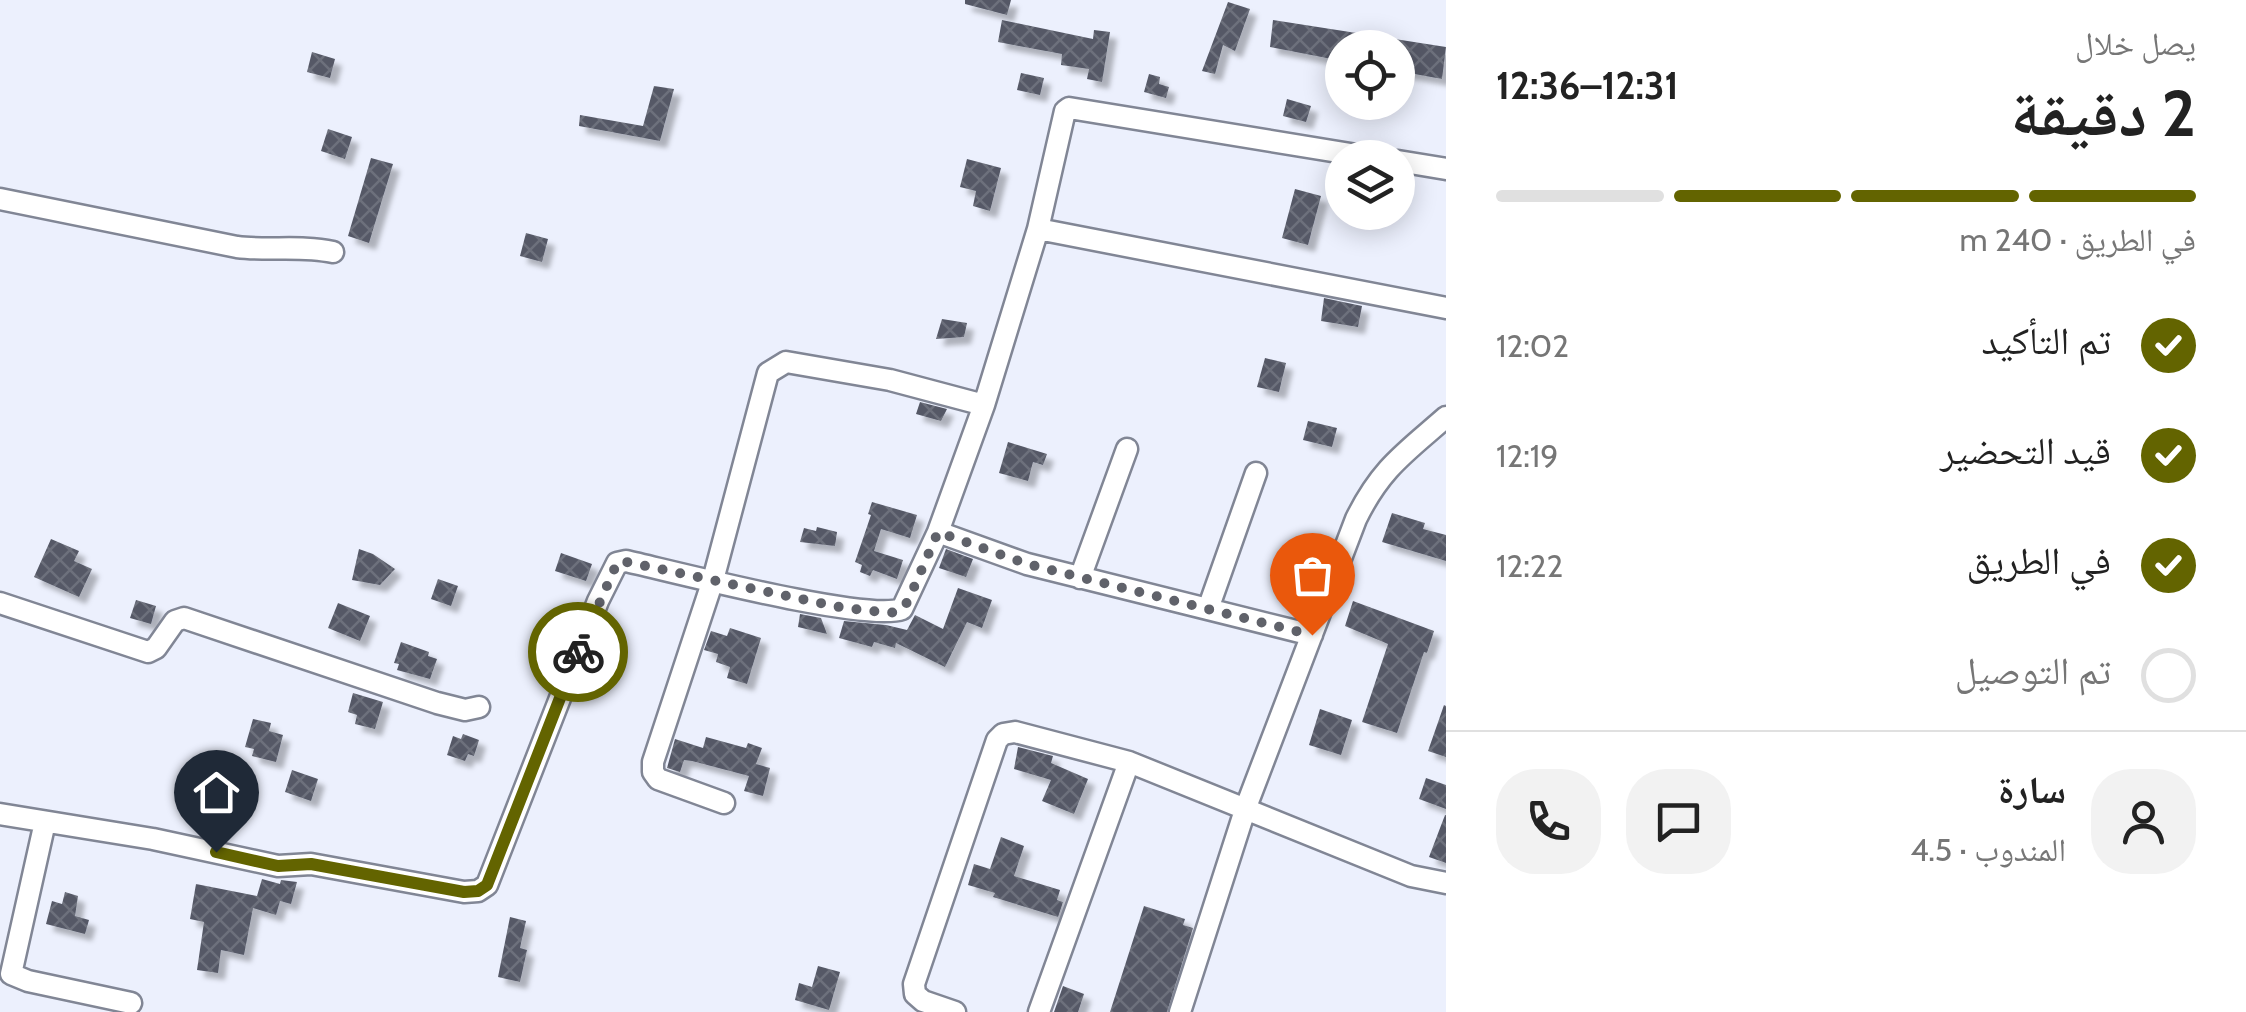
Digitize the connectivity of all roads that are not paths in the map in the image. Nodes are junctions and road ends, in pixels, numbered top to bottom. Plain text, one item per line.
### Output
1 (1325, 150) edge
2 (1415, 164) edge
3 (1446, 169) edge
4 (0, 199) edge
5 (1038, 228) junction
6 (333, 252) dead end
7 (1446, 308) edge
8 (984, 405) junction
9 (1446, 417) edge
10 (1128, 449) dead end
11 (1256, 473) dead end
12 (938, 532) junction
13 (1080, 578) junction
14 (713, 580) junction
15 (0, 603) edge
16 (1208, 609) junction
17 (1312, 635) junction
18 (478, 707) dead end
19 (1129, 762) junction
20 (724, 803) dead end
21 (1246, 807) junction
22 (0, 814) edge
23 (45, 822) junction
24 (1446, 883) edge
25 (131, 1003) dead end
26 (956, 1012) edge
27 (1039, 1012) edge
28 (1180, 1012) edge

1 - 5 street
2 - 3 street
4 - 6 street
5 - 7 street
5 - 8 street
8 - 12 street
8 - 14 street
9 - 17 street
10 - 13 street
11 - 16 street
12 - 13 street
12 - 14 street
13 - 16 street
14 - 20 street
14 - 23 street
15 - 18 street
16 - 17 street
17 - 21 street
19 - 21 street
19 - 26 street
19 - 27 street
21 - 24 street
21 - 28 street
22 - 23 street
23 - 25 street

